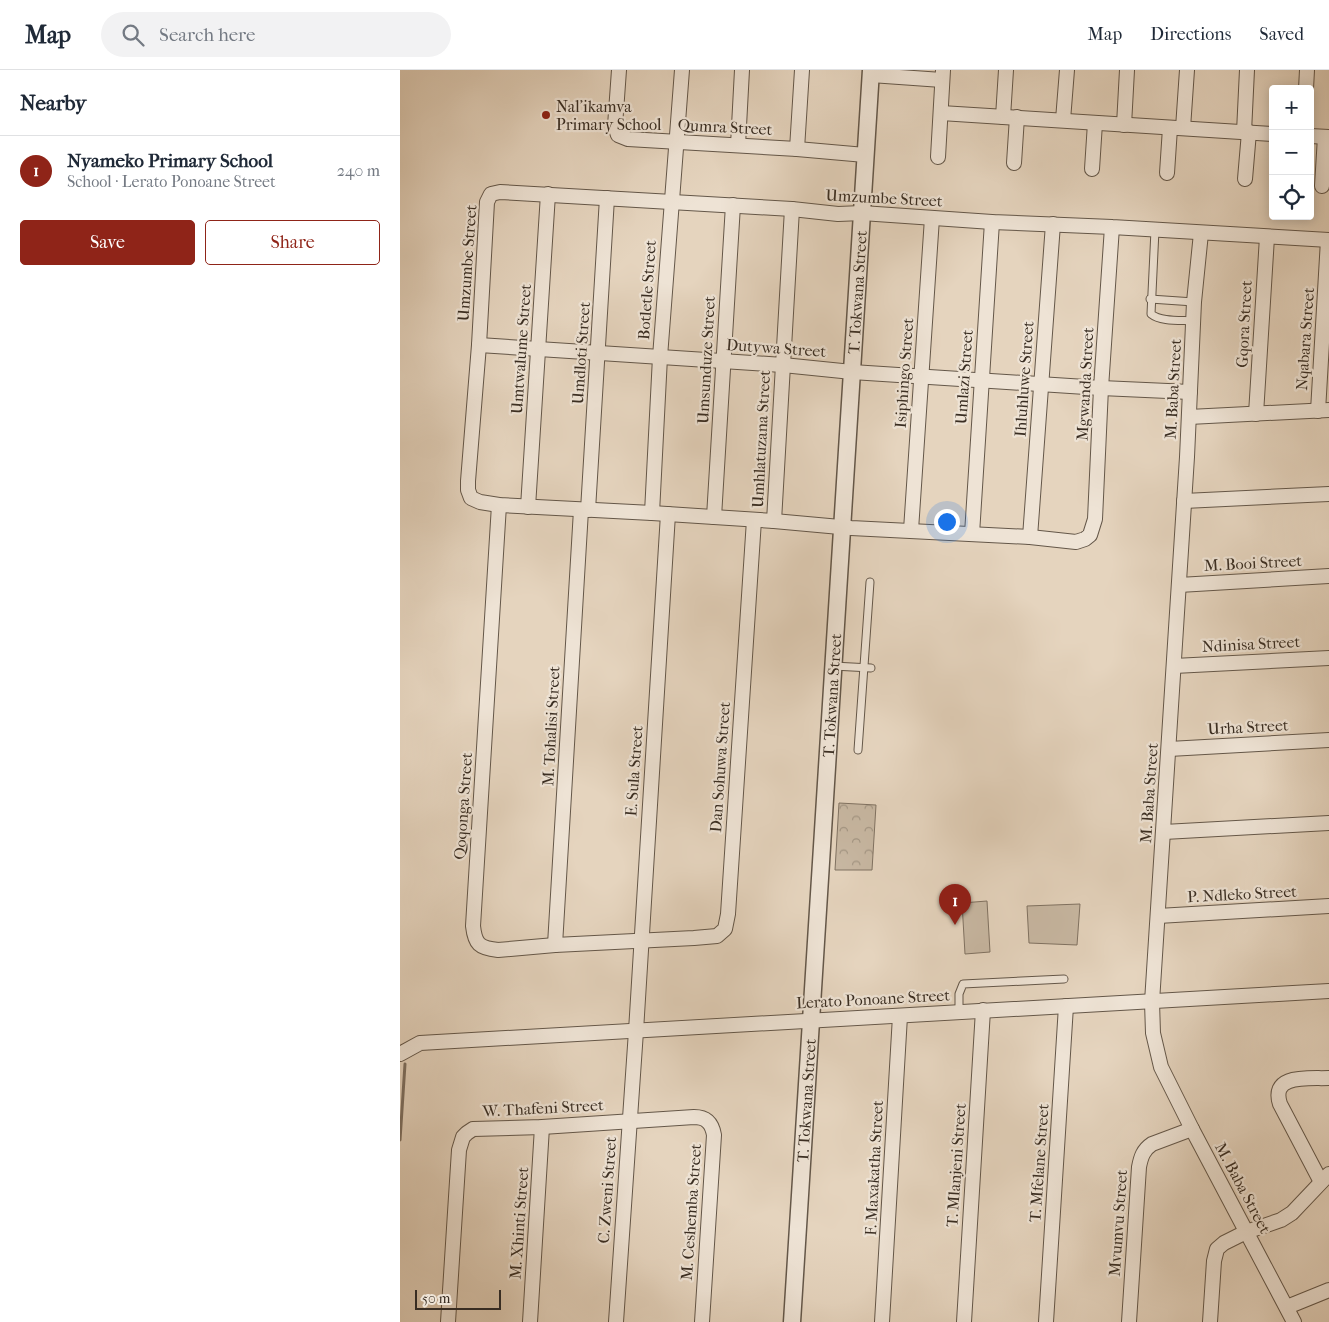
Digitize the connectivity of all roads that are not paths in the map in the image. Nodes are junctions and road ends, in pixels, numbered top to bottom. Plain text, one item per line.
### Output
1 (619, 70) edge
2 (682, 70) edge
3 (742, 70) edge
4 (802, 70) edge
5 (1006, 70) edge
6 (1066, 70) edge
7 (1127, 70) edge
8 (1187, 70) edge
9 (1247, 70) edge
10 (1307, 70) edge
11 (871, 72) edge
12 (943, 75) edge
13 (1306, 85) edge
14 (941, 113) junction
15 (1010, 117) junction
16 (1063, 120) junction
17 (1095, 123) junction
18 (1124, 124) junction
19 (1176, 128) junction
20 (1246, 132) junction
21 (1269, 134) edge
22 (1314, 136) edge
23 (1327, 137) edge
24 (677, 142) junction
25 (738, 145) junction
26 (797, 149) junction
27 (865, 156) junction
28 (938, 157) dead end
29 (1014, 163) dead end
30 (1092, 169) dead end
31 (1167, 173) dead end
32 (1245, 179) dead end
33 (1322, 186) dead end
34 (548, 194) junction
35 (608, 198) junction
36 (670, 201) junction
37 (732, 205) junction
38 (792, 209) junction
39 (862, 213) junction
40 (932, 218) junction
41 (992, 222) junction
42 (1053, 224) junction
43 (1112, 227) junction
44 (1155, 230) junction
45 (1201, 233) junction
46 (1267, 237) junction
47 (1329, 240) edge
48 (1150, 299) junction
49 (1194, 302) junction
50 (1194, 321) junction
51 (479, 345) junction
52 (538, 350) junction
53 (598, 354) junction
54 (660, 358) junction
55 (724, 361) junction
56 (783, 365) junction
57 (852, 372) junction
58 (922, 376) junction
59 (981, 380) junction
60 (1040, 384) junction
61 (1101, 388) junction
62 (1190, 392) junction
63 (1323, 410) edge
64 (1256, 414) junction
65 (1189, 417) junction
66 (1329, 494) edge
67 (1184, 501) junction
68 (499, 505) junction
69 (528, 506) junction
70 (585, 510) junction
71 (652, 513) junction
72 (668, 514) junction
73 (714, 518) junction
74 (754, 520) junction
75 (774, 521) junction
76 (842, 527) junction
77 (912, 530) junction
78 (972, 534) junction
79 (1030, 537) junction
80 (1084, 539) joint
81 (1329, 576) edge
82 (870, 582) dead end
83 (1179, 585) junction
84 (1329, 658) edge
85 (833, 666) junction
86 (1174, 666) junction
87 (867, 668) junction
88 (1329, 740) edge
89 (1169, 749) junction
90 (858, 750) dead end
91 (1329, 824) edge
92 (1164, 832) junction
93 (1329, 906) edge
94 (1158, 916) junction
95 (641, 942) junction
96 (555, 945) junction
97 (1064, 979) dead end
98 (1329, 991) edge
99 (1152, 1002) junction
100 (1066, 1006) junction
101 (983, 1010) junction
102 (959, 1012) junction
103 (900, 1016) junction
104 (811, 1020) junction
105 (636, 1031) junction
106 (400, 1054) edge
107 (1329, 1078) edge
108 (694, 1117) joint
109 (630, 1120) junction
110 (542, 1127) junction
111 (1192, 1129) junction
112 (1325, 1178) edge
113 (1246, 1232) junction
114 (1329, 1290) edge
115 (1287, 1307) junction
116 (448, 1322) edge
117 (530, 1322) edge
118 (616, 1322) edge
119 (702, 1322) edge
120 (792, 1322) edge
121 (882, 1322) edge
122 (964, 1322) edge
123 (1046, 1322) edge
124 (1129, 1322) edge
125 (1210, 1322) edge
126 (1294, 1322) edge

1 - 24 street, Qumra Street
2 - 24 street, Botletle Street
3 - 25 street
4 - 26 street
5 - 15 street
6 - 16 street
7 - 18 street
8 - 19 street
9 - 20 street
10 - 13 street
11 - 12 street
11 - 27 street, T. Tokwana Street
12 - 14 street
14 - 15 street
14 - 28 street
15 - 16 street
15 - 29 street
16 - 17 street
17 - 18 street
17 - 30 street
18 - 19 street
19 - 20 street
19 - 31 street
20 - 21 street
20 - 32 street
22 - 23 street
23 - 33 street
24 - 25 street, Qumra Street
24 - 36 street, Botletle Street
25 - 26 street, Qumra Street
26 - 27 street, Qumra Street
27 - 39 street, T. Tokwana Street
34 - 35 street, Umzumbe Street
34 - 51 street, Umzumbe Street
34 - 52 street, Umtwalume Street
35 - 36 street, Umzumbe Street
35 - 53 street, Umdloti Street
36 - 37 street, Umzumbe Street
36 - 54 street, Botletle Street
37 - 38 street, Umzumbe Street
37 - 55 street, Umsunduze Street
38 - 39 street, Umzumbe Street
38 - 56 street, Umhlatuzana Street
39 - 40 street, Umzumbe Street
39 - 57 street, T. Tokwana Street
40 - 41 street, Umzumbe Street
40 - 58 street, Isiphingo Street
41 - 42 street, Umzumbe Street
41 - 59 street, Umlazi Street
42 - 43 street, Umzumbe Street
42 - 60 street, Ihluhluwe Street
43 - 44 street, Umzumbe Street
43 - 61 street, Mgwanda Street
44 - 45 street, Umzumbe Street
44 - 48 lane
45 - 46 street, Umzumbe Street
45 - 49 street, M. Baba Street
46 - 47 street, Umzumbe Street
46 - 64 street, Gqora Street
47 - 63 street, Nqabara Street
48 - 49 lane
48 - 50 lane
49 - 50 street, M. Baba Street
50 - 62 street, M. Baba Street
51 - 52 street, Dutywa Street
51 - 68 street, Umzumbe Street
52 - 53 street, Dutywa Street
52 - 69 street, Umtwalume Street
53 - 54 street, Dutywa Street
53 - 70 street, Umdloti Street
54 - 55 street, Dutywa Street
54 - 71 street, Botletle Street
55 - 56 street, Dutywa Street
55 - 73 street, Umsunduze Street
56 - 57 street, Dutywa Street
56 - 75 street, Umhlatuzana Street
57 - 58 street, Dutywa Street
57 - 76 street, T. Tokwana Street
58 - 59 street, Dutywa Street
58 - 77 street, Isiphingo Street
59 - 60 street, Dutywa Street
59 - 78 street, Umlazi Street
60 - 61 street, Dutywa Street
60 - 79 street, Ihluhluwe Street
61 - 62 street, Dutywa Street
61 - 80 street, Mgwanda Street
62 - 65 street, M. Baba Street
63 - 64 street
64 - 65 street
65 - 67 street, M. Baba Street
66 - 67 street
67 - 83 street, M. Baba Street
68 - 69 street, Umzumbe Street
68 - 96 street, Qoqonga Street
69 - 70 street, Umzumbe Street
70 - 71 street, Umzumbe Street
70 - 96 street, M. Tohalisi Street
71 - 72 street, Umzumbe Street
72 - 73 street, Umzumbe Street
72 - 95 street, E. Sula Street
73 - 74 street, Umzumbe Street
74 - 75 street, Umzumbe Street
74 - 95 street, Dan Sohuwa Street
75 - 76 street, Umzumbe Street
76 - 77 street, Umzumbe Street
76 - 85 street, T. Tokwana Street
77 - 78 street, Umzumbe Street
78 - 79 street, Umzumbe Street
79 - 80 street, Umzumbe Street
81 - 83 street, M. Booi Street
82 - 87 lane
83 - 86 street, M. Baba Street
84 - 86 street, Ndinisa Street
85 - 87 lane
85 - 104 street, T. Tokwana Street
86 - 89 street, M. Baba Street
87 - 90 lane
88 - 89 street, Urha Street
89 - 92 street, M. Baba Street
91 - 92 street
92 - 94 street, M. Baba Street
93 - 94 street, P. Ndleko Street
94 - 99 street, M. Baba Street
95 - 96 street, Qoqonga Street
95 - 105 street, E. Sula Street
97 - 102 lane
98 - 99 street, Lerato Ponoane Street
99 - 100 street, Lerato Ponoane Street
99 - 111 street, M. Baba Street
100 - 101 street, Lerato Ponoane Street
100 - 123 street, T. Mfelane Street
101 - 102 street, Lerato Ponoane Street
101 - 122 street, T. Mlanjeni Street
102 - 103 street, Lerato Ponoane Street
103 - 104 street, Lerato Ponoane Street
103 - 121 street, F. Maxakatha Street
104 - 105 street, Lerato Ponoane Street
104 - 120 street, T. Tokwana Street
105 - 106 street, Lerato Ponoane Street
105 - 109 street, C. Zweni Street
107 - 112 street
108 - 109 street, W. Thafeni Street
108 - 119 street, M. Ceshemba Street
109 - 110 street, W. Thafeni Street
109 - 118 street, C. Zweni Street
110 - 116 street, W. Thafeni Street
110 - 117 street, M. Xhinti Street
111 - 113 street, M. Baba Street
111 - 124 street, Mvumvu Street
112 - 113 street
113 - 115 street, M. Baba Street
113 - 125 street
114 - 115 street
115 - 126 street, M. Baba Street

